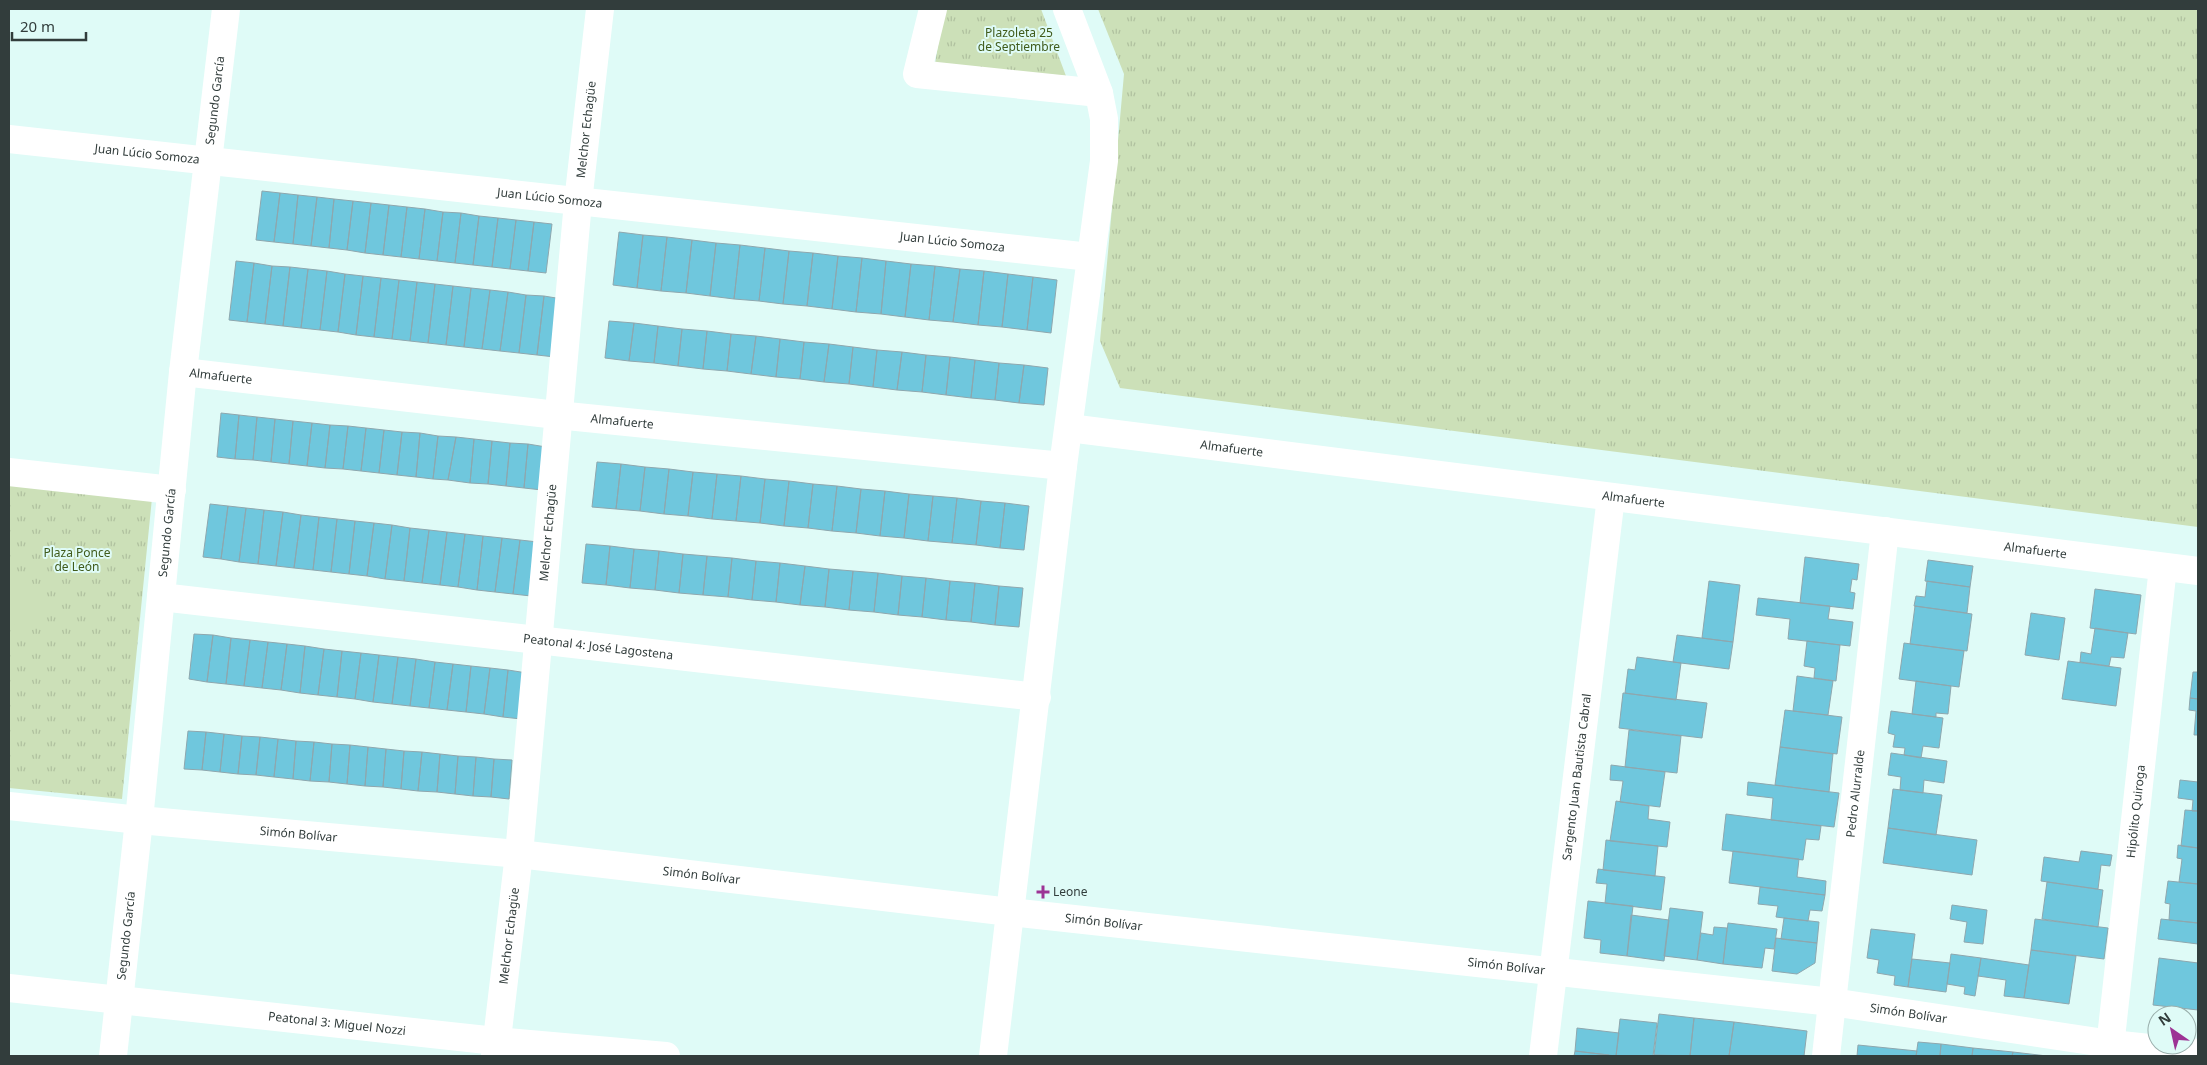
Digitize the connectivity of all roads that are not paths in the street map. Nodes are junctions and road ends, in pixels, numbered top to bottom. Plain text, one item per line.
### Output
1 (226, 9) edge
2 (600, 9) edge
3 (934, 9) edge
4 (1067, 9) edge
5 (1099, 93) junction
6 (9, 140) edge
7 (209, 160) junction
8 (578, 202) junction
9 (1090, 257) junction
10 (183, 372) junction
11 (557, 415) junction
12 (1069, 428) junction
13 (1063, 466) junction
14 (9, 472) edge
15 (172, 490) junction
16 (1611, 497) junction
17 (1885, 532) junction
18 (2163, 567) junction
19 (2198, 571) edge
20 (160, 597) junction
21 (539, 639) junction
22 (1037, 698) junction
23 (9, 806) edge
24 (139, 820) junction
25 (519, 854) junction
26 (1010, 912) junction
27 (1552, 971) junction
28 (9, 988) edge
29 (119, 998) junction
30 (1832, 1002) junction
31 (496, 1049) edge
32 (2110, 1050) edge
33 (2198, 1053) edge
34 (113, 1056) edge
35 (666, 1056) edge
36 (993, 1056) edge
37 (1543, 1056) edge
38 (1826, 1056) edge

1 - 7 street, Segundo García
2 - 8 street, Melchor Echagüe
3 - 5 street
4 - 5 street
5 - 9 street
6 - 7 street, Juan Lúcio Somoza
7 - 8 street, Juan Lúcio Somoza
7 - 10 street, Segundo García
8 - 9 street, Juan Lúcio Somoza
8 - 11 street, Melchor Echagüe
9 - 12 street
10 - 11 street, Almafuerte
10 - 15 street, Segundo García
11 - 13 street, Almafuerte
11 - 21 street, Melchor Echagüe
12 - 13 street
12 - 16 street, Almafuerte
13 - 22 street
14 - 15 street
15 - 20 street, Segundo García
16 - 17 street, Almafuerte
16 - 27 street, Sargento Juan Bautista Cabral
17 - 18 street, Almafuerte
17 - 30 street, Pedro Alurralde
18 - 19 street, Almafuerte
18 - 32 street, Hipólito Quiroga
20 - 21 street, Peatonal 4: José Lagostena
20 - 24 street, Segundo García
21 - 22 street, Peatonal 4: José Lagostena
21 - 25 street, Melchor Echagüe
22 - 26 street
23 - 24 street, Simón Bolívar
24 - 25 street, Simón Bolívar
24 - 29 street, Segundo García
25 - 26 street, Simón Bolívar
25 - 31 street, Melchor Echagüe
26 - 27 street, Simón Bolívar
26 - 36 street
27 - 30 street, Simón Bolívar
27 - 37 street, Sargento Juan Bautista Cabral
28 - 29 street, Peatonal 3: Miguel Nozzi
29 - 31 street, Peatonal 3: Miguel Nozzi
29 - 34 street, Segundo García
30 - 32 street, Simón Bolívar
30 - 38 street, Pedro Alurralde
31 - 35 street, Peatonal 3: Miguel Nozzi
32 - 33 street, Simón Bolívar

